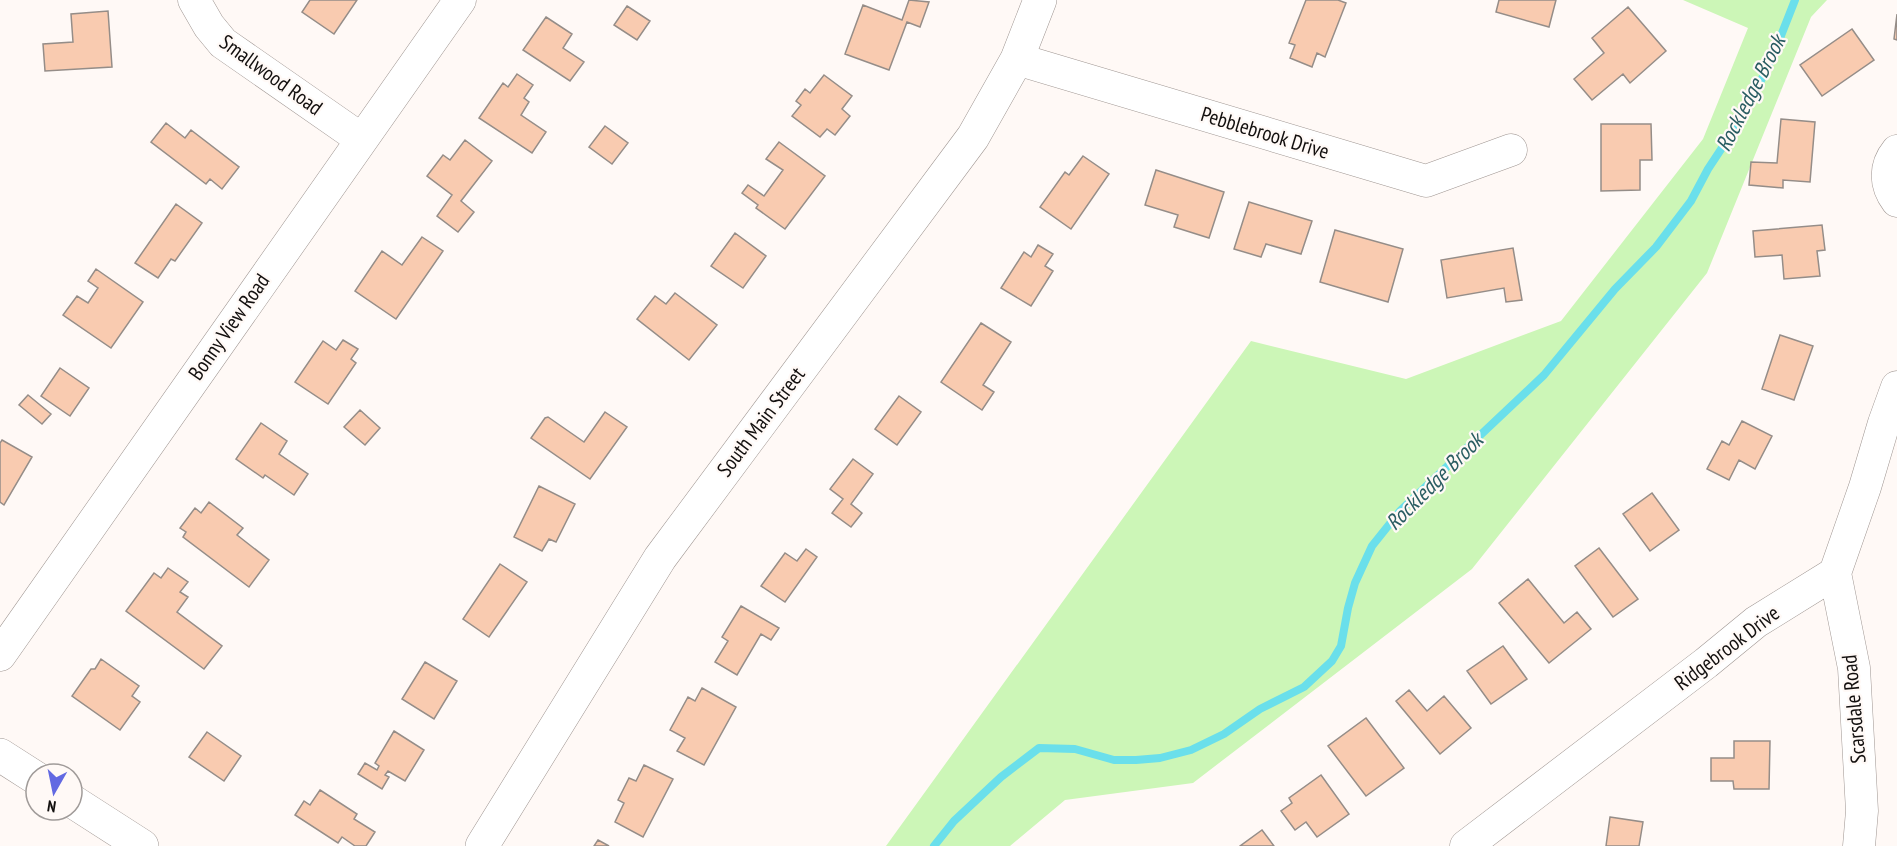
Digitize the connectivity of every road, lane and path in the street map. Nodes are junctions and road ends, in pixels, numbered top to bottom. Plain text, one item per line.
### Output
1 (194, 0) edge
2 (460, 0) edge
3 (1040, 0) edge
4 (1017, 59) junction
5 (361, 139) junction
6 (1511, 150) dead end
7 (1897, 151) edge
8 (1897, 201) edge
9 (1897, 387) edge
10 (1836, 573) junction
11 (0, 655) edge
12 (0, 755) edge
13 (24, 770) edge
14 (84, 809) edge
15 (142, 846) edge
16 (482, 846) edge
17 (1466, 846) edge
18 (1858, 846) edge

1 - 5 street, Smallwood Road
2 - 5 street, Bonny View Road
3 - 4 main road, South Main Street
4 - 6 street, Pebblebrook Drive
4 - 16 main road, South Main Street
5 - 11 street, Bonny View Road
7 - 8 street
9 - 10 street
10 - 17 street, Ridgebrook Drive
10 - 18 street, Scarsdale Road
12 - 13 main road
14 - 15 main road

